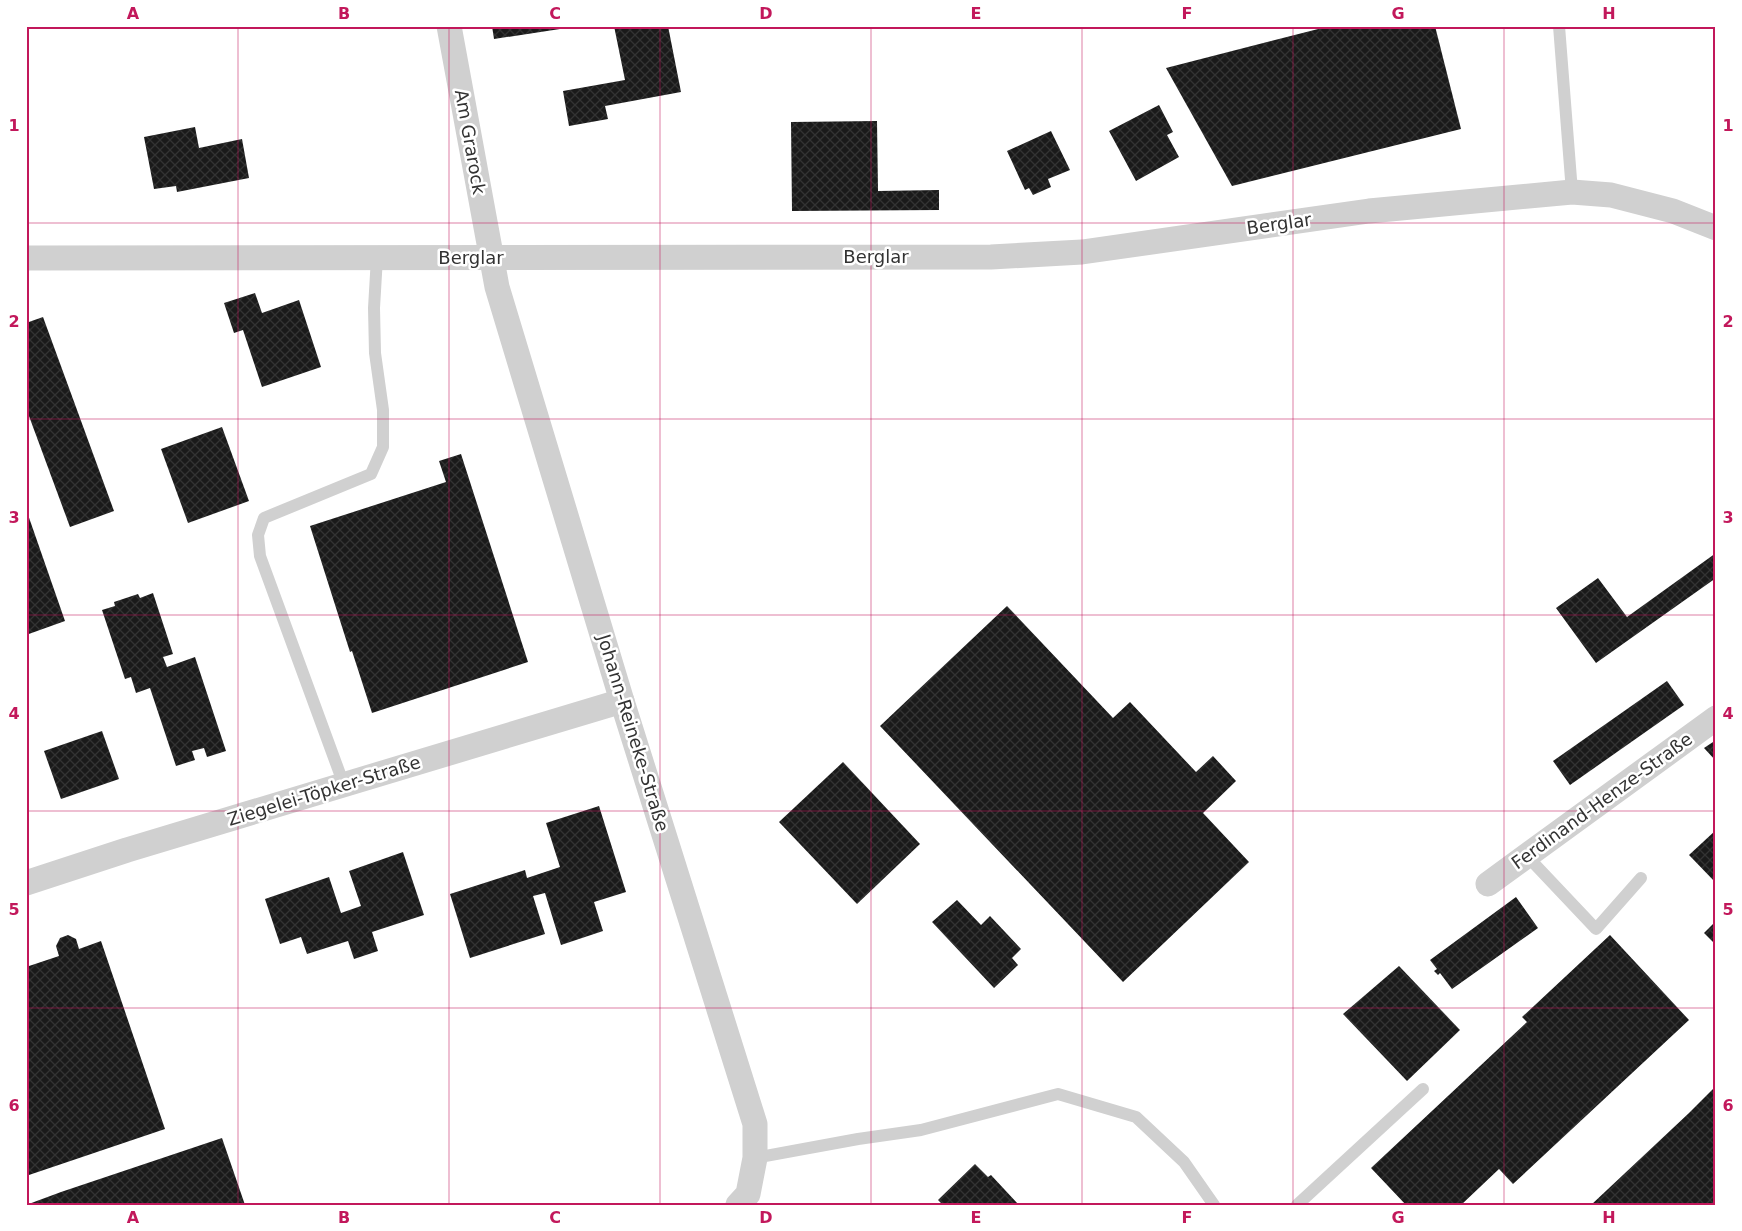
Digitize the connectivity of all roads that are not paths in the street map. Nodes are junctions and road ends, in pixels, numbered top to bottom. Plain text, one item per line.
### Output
1 (449, 26) edge
2 (1559, 26) edge
3 (1572, 192) junction
4 (1716, 228) edge
5 (377, 257) junction
6 (26, 258) edge
7 (491, 258) junction
8 (622, 701) junction
9 (1716, 718) edge
10 (344, 785) junction
11 (1527, 856) junction
12 (1641, 878) dead end
13 (26, 884) edge
14 (1488, 884) dead end
15 (1423, 1089) dead end
16 (755, 1158) junction
17 (738, 1205) edge
18 (1214, 1205) edge
19 (1297, 1205) edge

1 - 7 street, Am Grarock
2 - 3 lane
3 - 4 street, Berglar
3 - 7 street, Berglar
5 - 6 street, Berglar
5 - 7 street, Berglar
5 - 10 lane
7 - 8 street, Johann-Reineke-Straße
8 - 10 street, Ziegelei-Töpker-Straße
8 - 16 street, Johann-Reineke-Straße
9 - 11 street, Ferdinand-Henze-Straße
10 - 13 street, Ziegelei-Töpker-Straße
11 - 12 lane
11 - 14 street, Ferdinand-Henze-Straße
15 - 19 lane
16 - 17 street, Johann-Reineke-Straße
16 - 18 lane

